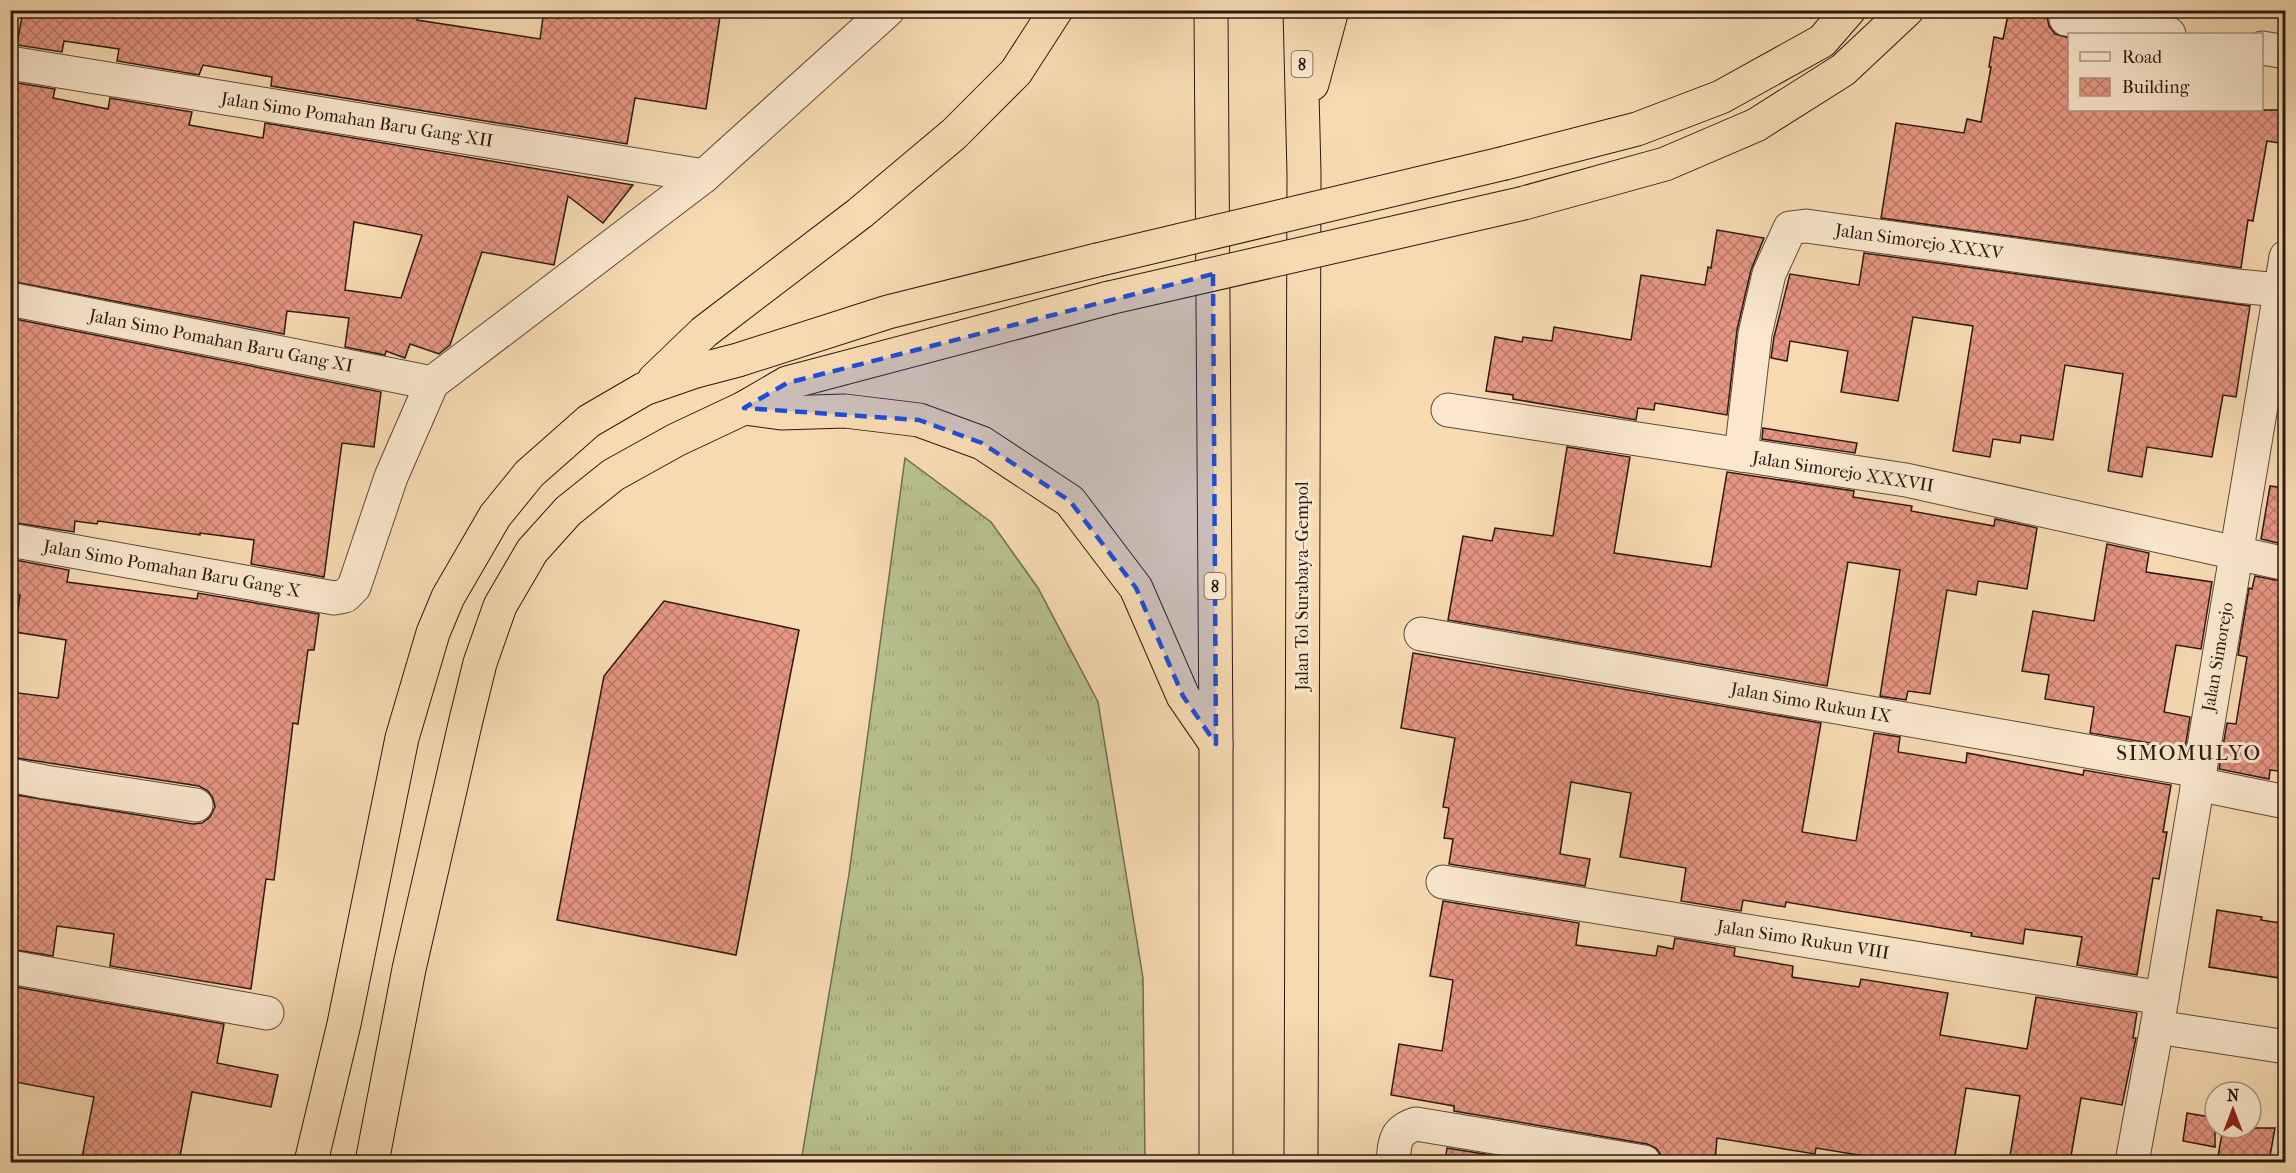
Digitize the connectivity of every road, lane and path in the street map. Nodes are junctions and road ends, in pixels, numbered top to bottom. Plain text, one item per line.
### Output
1 (888, 10) edge
2 (1056, 10) edge
3 (1211, 10) edge
4 (1300, 10) edge
5 (1332, 10) edge
6 (1849, 10) edge
7 (1907, 10) edge
8 (2066, 19) dead end
9 (2162, 33) edge
10 (2263, 48) edge
11 (2286, 52) edge
12 (10, 63) edge
13 (1303, 117) junction
14 (704, 176) junction
15 (2286, 257) edge
16 (10, 299) edge
17 (2280, 311) edge
18 (432, 383) junction
19 (644, 389) junction
20 (744, 408) junction
21 (1448, 410) dead end
22 (1741, 455) junction
23 (10, 540) edge
24 (2236, 553) junction
25 (2286, 564) edge
26 (1421, 634) dead end
27 (1216, 744) junction
28 (10, 775) edge
29 (2199, 777) junction
30 (2286, 802) edge
31 (196, 805) dead end
32 (1443, 882) dead end
33 (10, 967) edge
34 (2159, 1012) junction
35 (267, 1013) dead end
36 (2286, 1047) edge
37 (1396, 1147) edge
38 (311, 1162) edge
39 (372, 1162) edge
40 (1216, 1162) edge
41 (1301, 1162) edge
42 (1644, 1162) edge
43 (2132, 1162) edge

1 - 14 street
2 - 19 highway
3 - 27 highway, 8
4 - 13 highway, Jalan Tol Surabaya–Gempol / 8
5 - 13 highway
6 - 19 highway, bridge
7 - 20 highway, bridge
8 - 9 street
10 - 11 street
12 - 14 street, Jalan Simo Pomahan Baru Gang XII
13 - 41 highway, Jalan Tol Surabaya–Gempol / 8
14 - 18 street
15 - 17 street, Jalan Simorejo
16 - 18 street, Jalan Simo Pomahan Baru Gang XI
17 - 22 street, Jalan Simorejo XXXV
17 - 24 street, Jalan Simorejo
18 - 23 street, Jalan Simo Pomahan Baru Gang X
19 - 38 highway
20 - 27 highway
20 - 39 highway
21 - 22 street, Jalan Simorejo XXXVII
22 - 24 street, Jalan Simorejo XXXVII
24 - 25 street, Jalan Simorejo XXXVII
24 - 29 street, Jalan Simorejo
26 - 29 street, Jalan Simo Rukun IX
27 - 40 highway, 8
28 - 31 street
29 - 30 street, Jalan Simo Rukun IX
29 - 34 street, Jalan Simorejo
32 - 34 street, Jalan Simo Rukun VIII
33 - 35 street
34 - 36 street, Jalan Simo Rukun VIII
34 - 43 street, Jalan Simorejo
37 - 42 street

